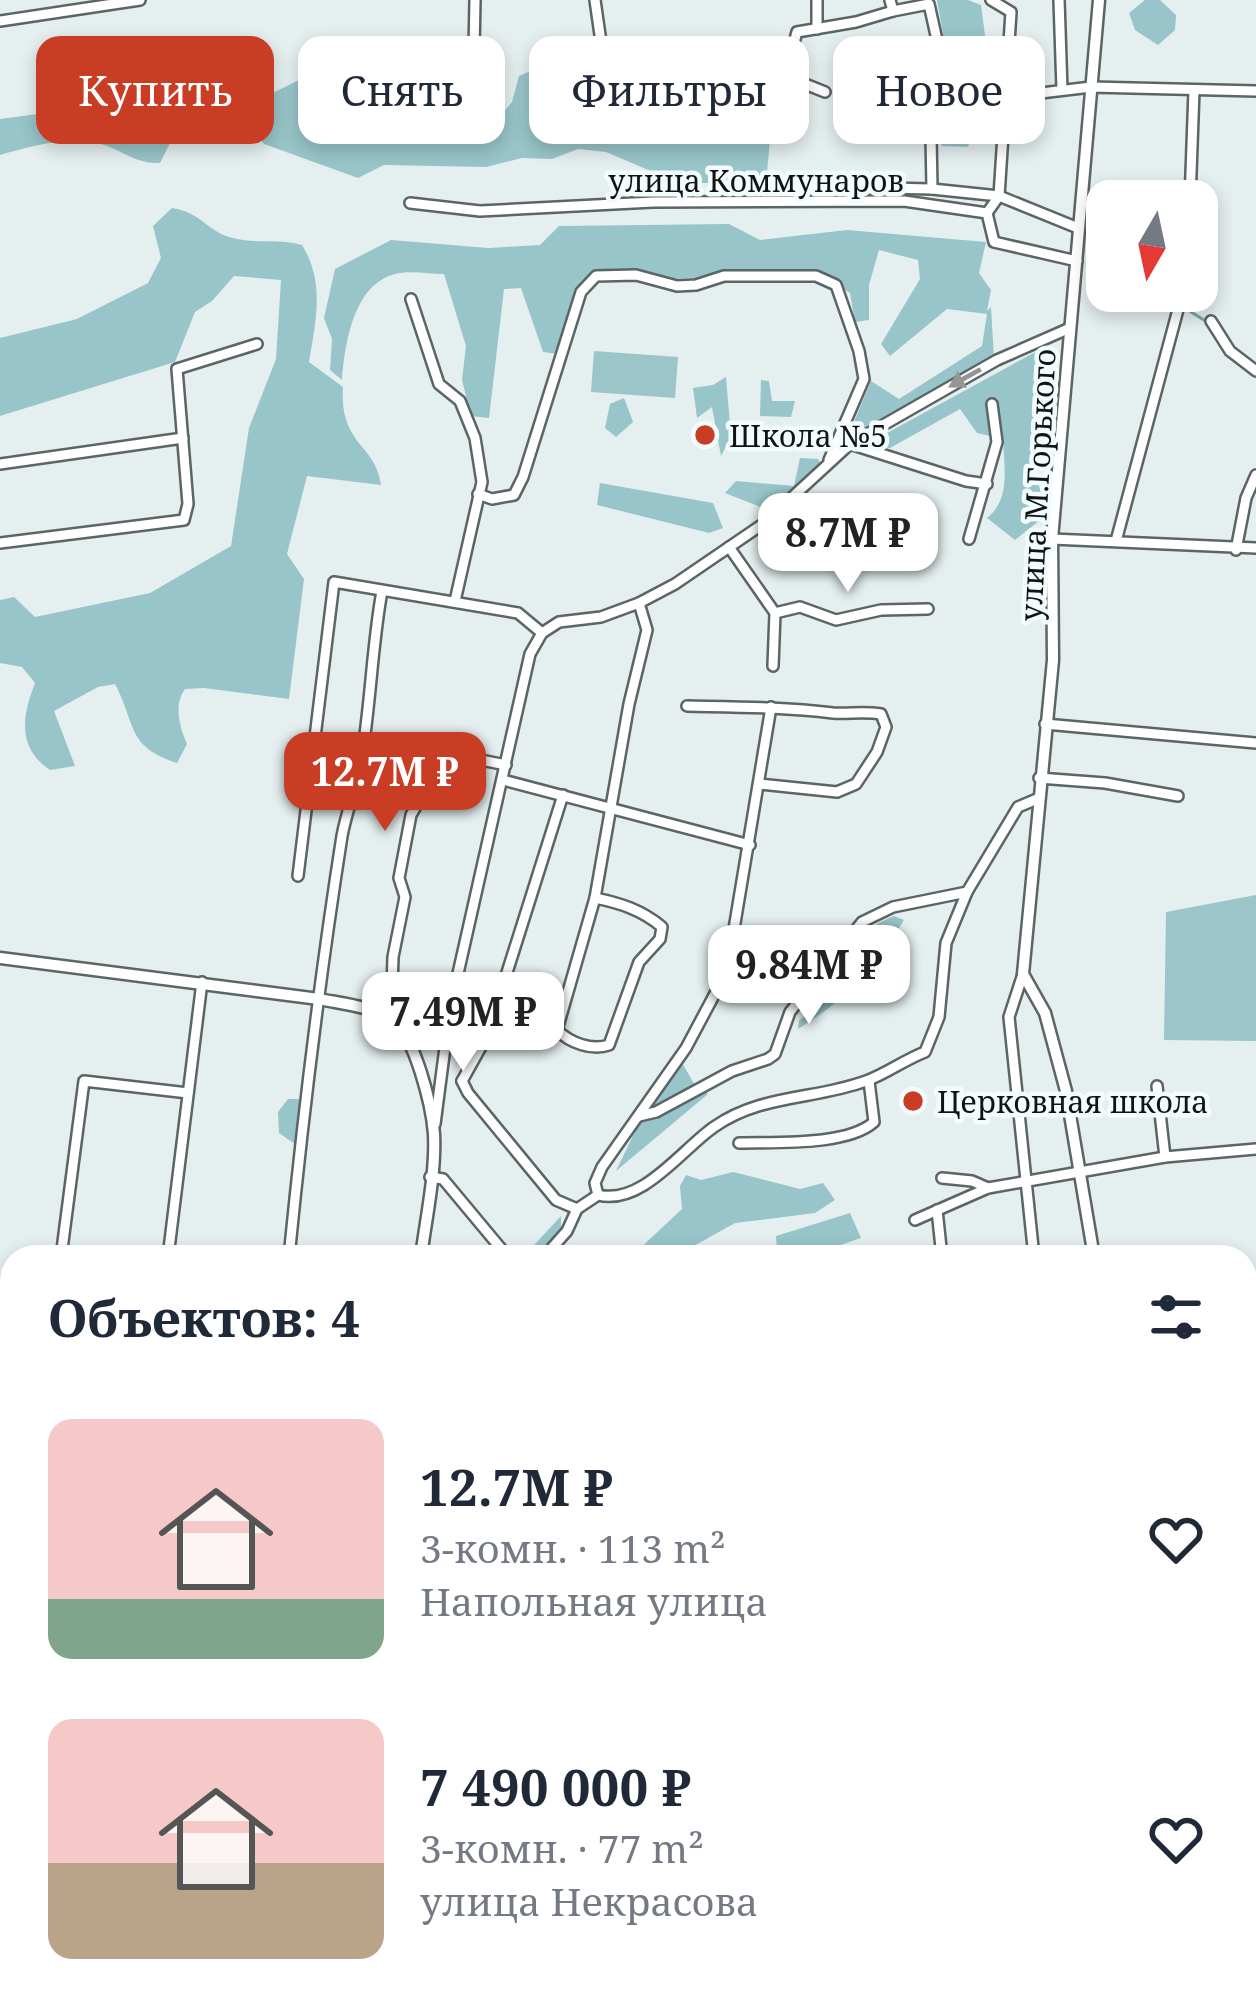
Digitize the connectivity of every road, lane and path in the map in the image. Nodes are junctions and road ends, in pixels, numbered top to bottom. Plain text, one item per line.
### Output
1 (140, 0) edge
2 (475, 0) edge
3 (595, 0) edge
4 (817, 0) edge
5 (991, 0) edge
6 (1060, 0) edge
7 (1100, 0) edge
8 (891, 5) edge
9 (0, 21) edge
10 (817, 29) junction
11 (474, 36) edge
12 (599, 36) edge
13 (796, 36) edge
14 (936, 36) edge
15 (1008, 36) edge
16 (809, 85) edge
17 (1091, 88) junction
18 (1063, 90) junction
19 (1194, 90) junction
20 (1256, 91) edge
21 (825, 92) dead end
22 (1045, 92) edge
23 (931, 144) edge
24 (1003, 144) edge
25 (1191, 180) edge
26 (793, 186) dead end
27 (932, 189) junction
28 (999, 196) junction
29 (410, 203) dead end
30 (987, 214) junction
31 (1078, 227) junction
32 (1077, 261) junction
33 (411, 299) dead end
34 (1177, 312) edge
35 (1210, 321) dead end
36 (1070, 328) junction
37 (257, 344) dead end
38 (1256, 371) edge
39 (992, 404) dead end
40 (183, 438) junction
41 (850, 444) junction
42 (0, 464) edge
43 (827, 464) junction
44 (1256, 475) edge
45 (987, 484) junction
46 (478, 494) junction
47 (969, 539) dead end
48 (1052, 539) junction
49 (1116, 541) junction
50 (0, 543) edge
51 (729, 547) junction
52 (1256, 548) edge
53 (1236, 550) junction
54 (382, 591) junction
55 (454, 601) junction
56 (639, 603) junction
57 (928, 609) dead end
58 (775, 613) junction
59 (542, 633) junction
60 (773, 665) dead end
61 (686, 706) dead end
62 (771, 707) junction
63 (1045, 724) junction
64 (1256, 742) edge
65 (506, 765) junction
66 (1039, 778) junction
67 (503, 780) junction
68 (759, 784) junction
69 (563, 795) junction
70 (1178, 796) dead end
71 (1037, 799) junction
72 (611, 808) junction
73 (750, 845) junction
74 (298, 876) dead end
75 (967, 892) junction
76 (595, 898) junction
77 (0, 958) edge
78 (1023, 974) junction
79 (202, 982) junction
80 (319, 999) junction
81 (450, 1009) junction
82 (496, 1010) junction
83 (396, 1023) junction
84 (557, 1030) junction
85 (440, 1077) junction
86 (462, 1081) junction
87 (869, 1081) junction
88 (1157, 1086) dead end
89 (188, 1093) junction
90 (639, 1115) junction
91 (434, 1134) junction
92 (739, 1143) dead end
93 (1256, 1149) edge
94 (1165, 1157) junction
95 (1081, 1173) junction
96 (430, 1177) junction
97 (942, 1178) dead end
98 (1027, 1182) junction
99 (988, 1188) junction
100 (598, 1195) junction
101 (578, 1209) junction
102 (937, 1210) junction
103 (915, 1220) dead end
104 (64, 1245) edge
105 (169, 1245) edge
106 (290, 1245) edge
107 (422, 1245) edge
108 (498, 1245) edge
109 (555, 1245) edge
110 (941, 1245) edge
111 (1033, 1245) edge
112 (1092, 1245) edge

1 - 9 street
2 - 11 street
3 - 12 street
4 - 10 street
5 - 15 street
6 - 18 street
7 - 17 street, улица М.Горького
8 - 10 street
8 - 14 street
10 - 13 street
16 - 21 street
17 - 18 street
17 - 19 street
17 - 31 street, улица М.Горького
18 - 22 street
19 - 20 street
19 - 25 street
23 - 27 street
24 - 28 street
26 - 27 street, улица Коммунаров
27 - 28 street, улица Коммунаров
28 - 30 street
28 - 31 street, улица Коммунаров
29 - 30 street, улица Коммунаров
30 - 32 street
31 - 32 street, улица М.Горького
32 - 36 street, улица М.Горького
33 - 46 street
34 - 49 street
35 - 38 street
36 -> 41 street
36 - 48 street, улица М.Горького
37 - 40 street
39 - 45 street
40 - 42 street
40 - 50 street
41 - 43 street
41 - 45 street
43 - 46 street
43 - 51 street
44 - 53 street
45 - 47 street
46 - 55 street
48 - 49 street
48 - 63 street, улица М.Горького
49 - 53 street
51 - 56 street
51 - 58 street
52 - 53 street
54 - 55 street
54 - 74 street
54 - 80 street
55 - 59 street
56 - 59 street
56 - 72 street
57 - 58 street
58 - 60 street
59 - 65 street
61 - 62 street
62 - 68 street
62 - 68 street
63 - 64 street
63 - 66 street, улица М.Горького
65 - 67 street
65 - 83 street
66 - 70 street
66 - 71 street, улица М.Горького
67 - 69 street
67 - 81 street
68 - 73 street
69 - 72 street
69 - 82 street
71 - 75 street
71 - 78 street, улица М.Горького
72 - 73 street
72 - 76 street
73 - 90 street
75 - 87 street
75 - 90 street
76 - 84 street
76 - 84 street
77 - 79 street
78 - 95 street
78 - 98 street
79 - 80 street
79 - 89 street
80 - 83 street
80 - 106 street
81 - 83 street
81 - 85 street
82 - 84 street
82 - 86 street
83 - 91 street
85 - 86 street
85 - 91 street
86 - 101 street
87 - 92 street
87 - 100 street
88 - 94 street
89 - 104 street
89 - 105 street
90 - 100 street
91 - 96 street
93 - 94 street
94 - 95 street
95 - 98 street
95 - 112 street
96 - 107 street
96 - 108 street
97 - 99 street
98 - 99 street
98 - 111 street
99 - 102 street
100 - 101 street
101 - 109 street
102 - 103 street
102 - 110 street

